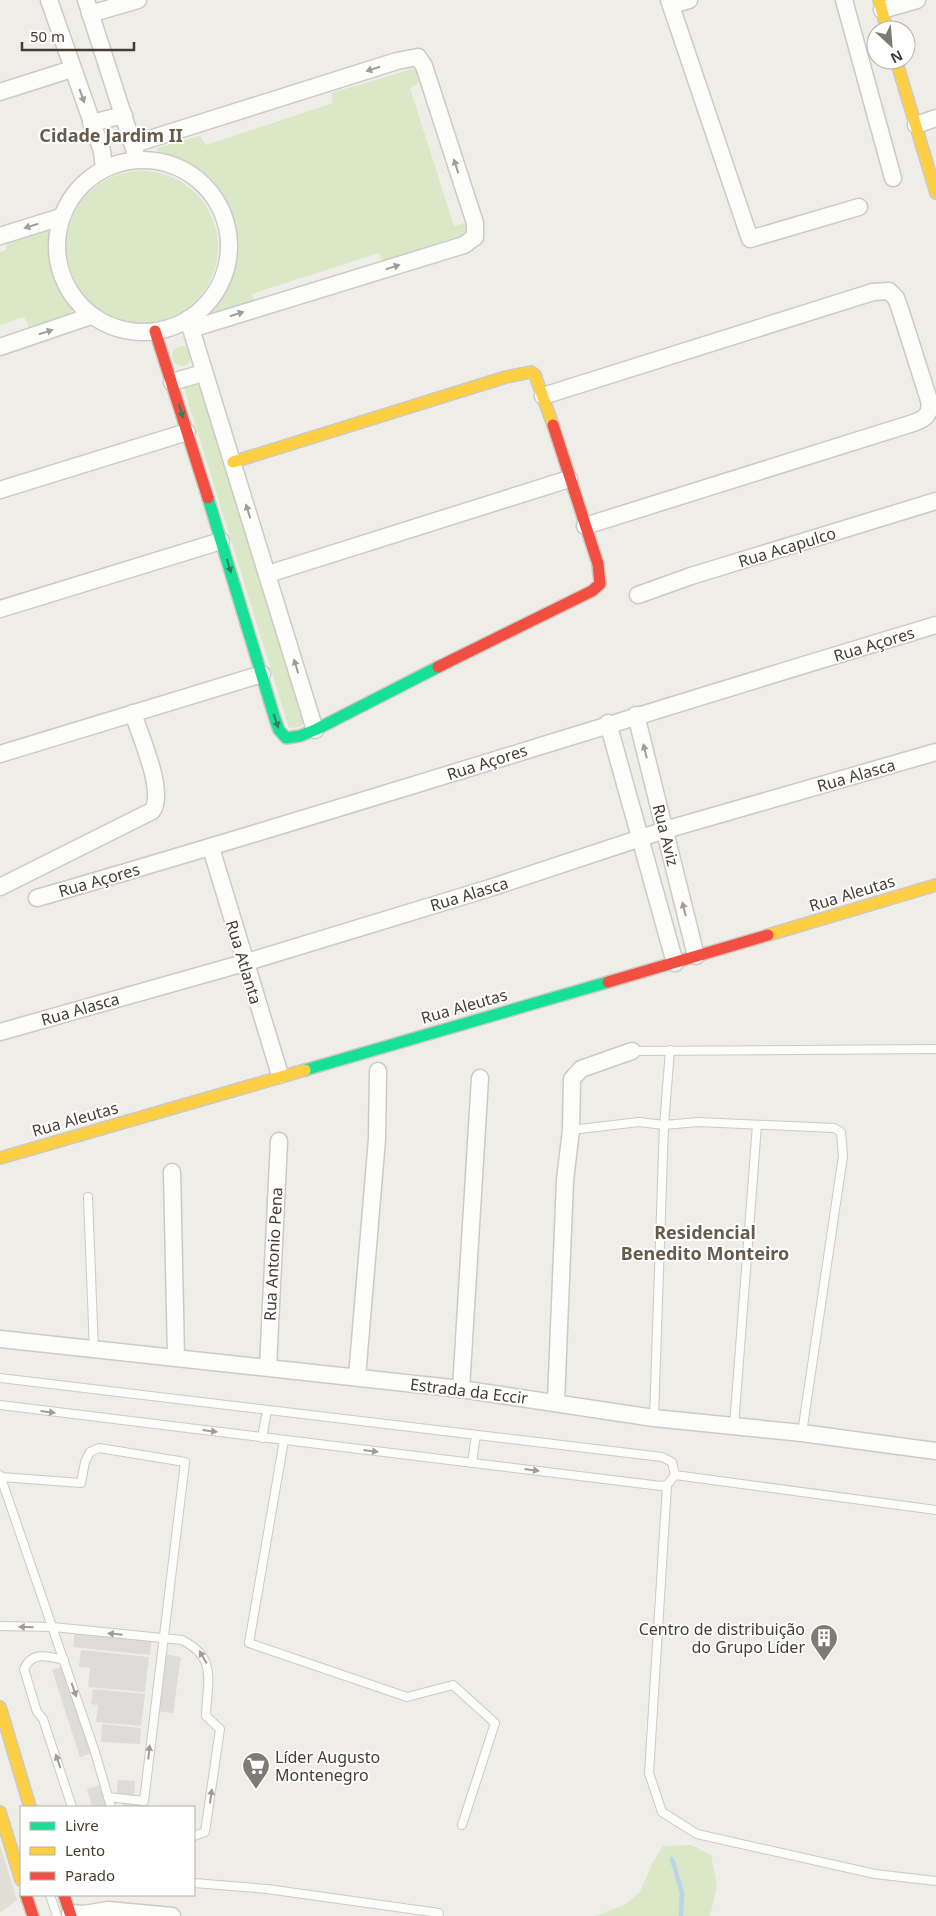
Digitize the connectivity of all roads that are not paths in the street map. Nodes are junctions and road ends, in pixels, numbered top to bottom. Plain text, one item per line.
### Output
1 (49, 0) edge
2 (138, 0) edge
3 (689, 0) edge
4 (844, 0) edge
5 (917, 0) edge
6 (670, 2) edge
7 (880, 5) edge
8 (88, 7) edge
9 (885, 20) edge
10 (72, 69) junction
11 (899, 70) edge
12 (0, 92) edge
13 (124, 115) junction
14 (936, 118) edge
15 (91, 123) junction
16 (916, 124) junction
17 (136, 152) junction
18 (104, 169) junction
19 (893, 178) dead end
20 (936, 193) edge
21 (859, 207) dead end
22 (61, 217) junction
23 (0, 236) edge
24 (91, 316) junction
25 (189, 324) junction
26 (154, 331) junction
27 (0, 347) edge
28 (203, 373) junction
29 (172, 382) junction
30 (543, 396) junction
31 (187, 432) junction
32 (233, 462) junction
33 (569, 478) junction
34 (0, 490) edge
35 (936, 501) edge
36 (585, 526) junction
37 (221, 541) junction
38 (268, 574) junction
39 (638, 595) dead end
40 (0, 609) edge
41 (936, 625) edge
42 (262, 674) junction
43 (133, 713) junction
44 (636, 715) junction
45 (608, 723) junction
46 (316, 730) junction
47 (936, 752) edge
48 (0, 754) edge
49 (665, 830) junction
50 (639, 839) junction
51 (211, 848) junction
52 (936, 885) edge
53 (0, 887) edge
54 (37, 898) dead end
55 (696, 956) junction
56 (244, 963) junction
57 (674, 963) junction
58 (0, 1032) edge
59 (936, 1049) edge
60 (670, 1050) junction
61 (632, 1051) joint
62 (378, 1071) dead end
63 (280, 1075) junction
64 (480, 1078) dead end
65 (664, 1125) junction
66 (757, 1125) junction
67 (572, 1130) junction
68 (279, 1142) dead end
69 (0, 1158) edge
70 (172, 1172) dead end
71 (88, 1197) dead end
72 (0, 1339) edge
73 (94, 1351) junction
74 (176, 1357) junction
75 (268, 1367) junction
76 (357, 1377) junction
77 (0, 1378) edge
78 (461, 1389) junction
79 (556, 1402) junction
80 (0, 1405) edge
81 (267, 1410) junction
82 (654, 1418) junction
83 (734, 1426) junction
84 (802, 1433) junction
85 (476, 1435) junction
86 (262, 1438) junction
87 (284, 1440) junction
88 (936, 1451) edge
89 (472, 1463) junction
90 (675, 1475) junction
91 (0, 1476) edge
92 (667, 1485) junction
93 (936, 1510) edge
94 (0, 1626) edge
95 (53, 1627) junction
96 (164, 1638) junction
97 (64, 1660) junction
98 (0, 1707) edge
99 (0, 1738) edge
100 (108, 1797) junction
101 (20, 1806) edge
102 (30, 1806) edge
103 (72, 1806) edge
104 (111, 1806) edge
105 (0, 1812) edge
106 (462, 1825) dead end
107 (195, 1836) edge
108 (4, 1842) edge
109 (20, 1878) edge
110 (936, 1881) edge
111 (195, 1883) edge
112 (26, 1896) edge
113 (51, 1896) edge
114 (64, 1896) edge
115 (439, 1913) dead end
116 (66, 1915) edge
117 (148, 1915) edge
118 (33, 1916) edge
119 (172, 1916) edge

1 - 10 street
2 - 8 street
3 - 6 street
4 - 19 street
5 - 7 street
6 - 21 street
7 - 9 street
8 - 13 street
10 - 12 street
10 -> 15 street
11 - 16 street
13 - 15 street
13 - 17 street
14 - 16 street
15 - 18 street
16 - 20 street
17 - 18 street
17 - 25 street
25 -> 17 street
18 - 22 street
22 -> 23 street
22 - 24 street
24 - 26 street
27 -> 24 street
25 - 26 street
25 - 28 street
26 - 29 street
28 - 29 street
28 - 32 street
29 -> 31 street
30 - 32 street
30 - 33 street
30 - 36 street
31 - 34 street
31 - 37 street
38 -> 32 street
33 - 36 street
33 - 38 street
35 - 39 street, Rua Acapulco
36 - 46 street
37 - 40 street
37 -> 42 street
46 -> 38 street
41 - 44 street, Rua Açores
42 - 43 street
42 -> 46 street
43 - 48 street
43 - 53 street
44 - 45 street, Rua Açores
49 -> 44 street, Rua Aviz
45 - 50 street, Rua Aviz
45 - 51 street, Rua Açores
47 - 49 street, Rua Alasca
49 - 50 street, Rua Alasca
55 -> 49 street, Rua Aviz
50 - 56 street, Rua Alasca
50 - 57 street, Rua Aviz
51 - 54 street, Rua Açores
51 - 56 street, Rua Atlanta
52 - 55 street, Rua Aleutas
55 - 57 street, Rua Aleutas
56 - 58 street, Rua Alasca
56 - 63 street, Rua Atlanta
57 - 63 street, Rua Aleutas
59 - 60 lane
60 - 61 lane
60 - 65 lane
61 - 67 street
62 - 76 street
63 - 69 street, Rua Aleutas
64 - 78 street
65 - 66 lane
65 - 67 lane
65 - 82 lane
66 - 83 lane
66 - 84 lane
67 - 79 street
68 - 75 street, Rua Antonio Pena
70 - 74 street
71 - 73 lane
72 - 73 street, Estrada da Eccir
73 - 74 street, Estrada da Eccir
74 - 75 street, Estrada da Eccir
75 - 76 street, Estrada da Eccir
76 - 78 street, Estrada da Eccir
77 - 81 lane
78 - 79 street, Estrada da Eccir
79 - 82 street, Estrada da Eccir
80 -> 86 lane
81 - 85 lane
81 - 86 lane
82 - 83 street, Estrada da Eccir
83 - 84 street, Estrada da Eccir
84 - 88 street, Estrada da Eccir
85 - 89 lane
85 - 90 lane
86 - 87 lane
87 -> 89 lane
87 - 106 lane
89 -> 92 lane
90 - 92 lane
90 - 93 lane
91 - 95 lane
91 - 96 lane
92 - 110 lane
95 -> 94 lane
96 -> 95 lane
95 - 97 lane
100 -> 96 lane
107 -> 96 lane
97 -> 100 lane
103 -> 97 lane
98 - 102 street
99 - 101 lane
100 - 104 lane
105 - 108 street
108 - 109 street
111 - 115 lane
112 - 118 street
113 - 116 lane
114 - 116 street
116 - 117 street
117 - 119 street

